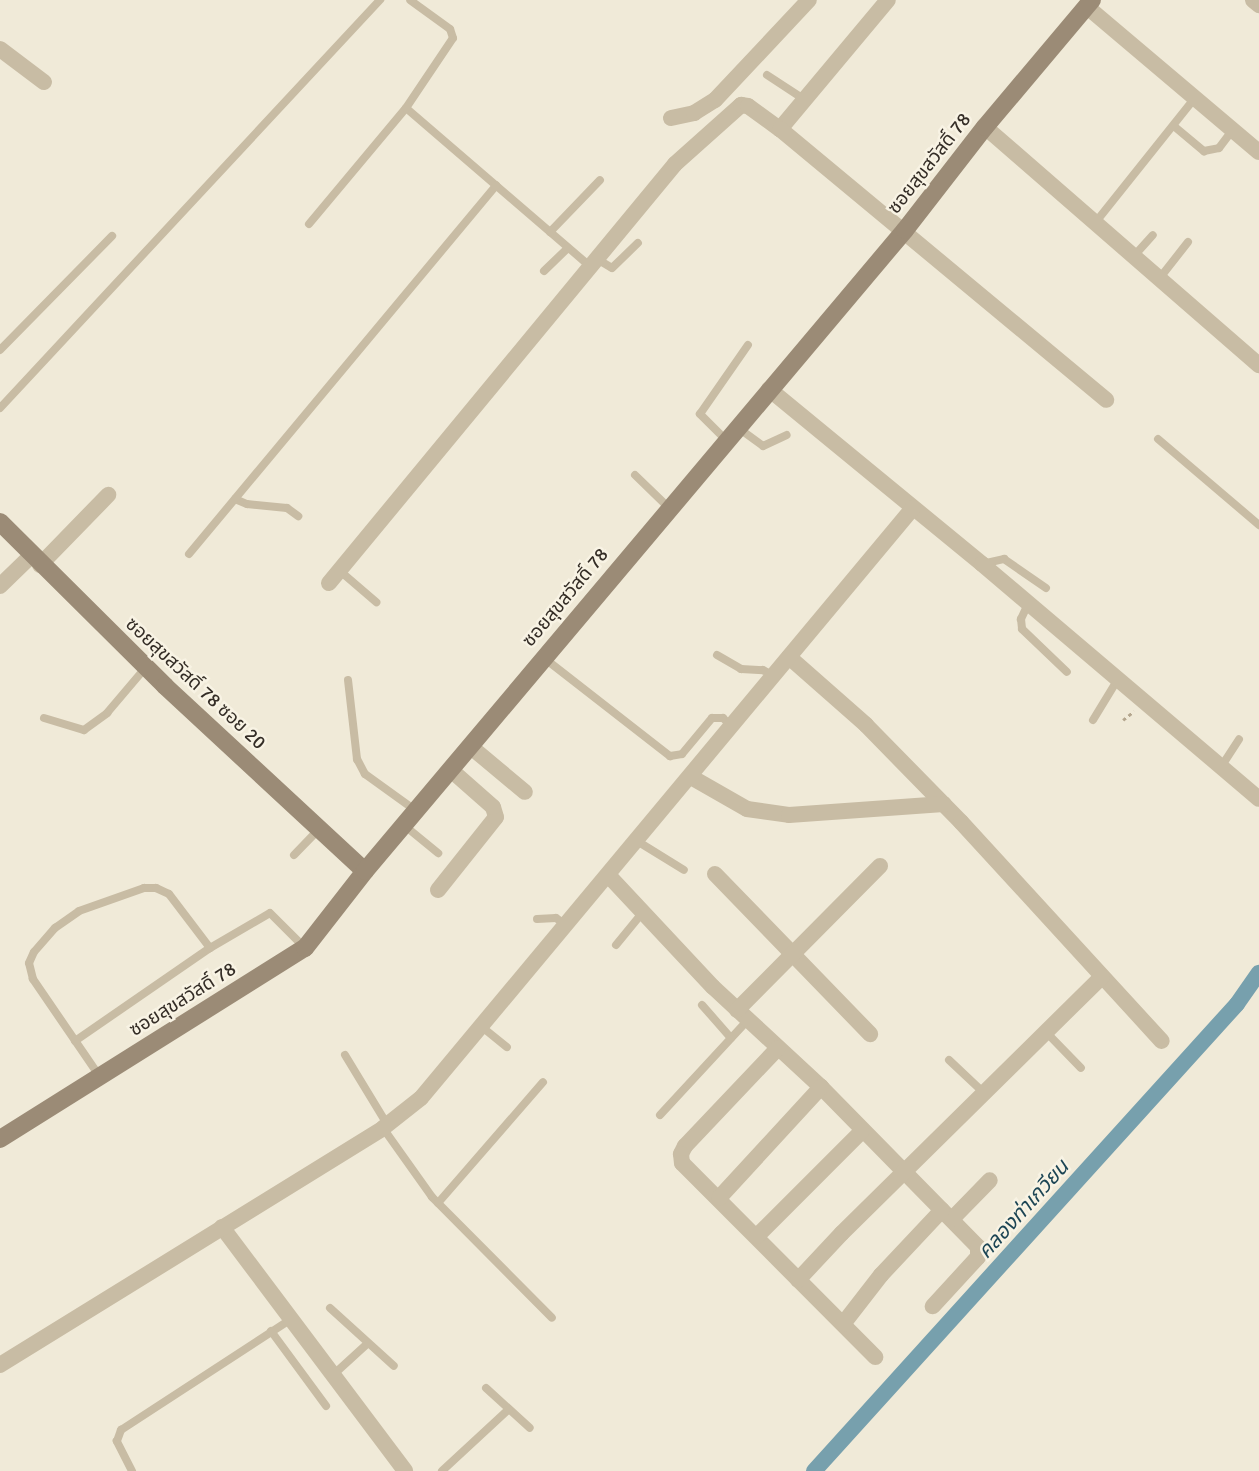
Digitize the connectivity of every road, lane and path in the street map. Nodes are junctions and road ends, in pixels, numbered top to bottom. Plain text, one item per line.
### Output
1 (380, 0) edge
2 (410, 0) edge
3 (809, 0) edge
4 (888, 0) edge
5 (1253, 0) edge
6 (1089, 3) edge
7 (1259, 5) edge
8 (0, 49) edge
9 (767, 75) dead end
10 (44, 82) dead end
11 (729, 86) junction
12 (1194, 99) junction
13 (805, 100) junction
14 (741, 105) junction
15 (406, 107) junction
16 (671, 118) dead end
17 (985, 127) junction
18 (1175, 127) junction
19 (780, 129) junction
20 (1232, 131) junction
21 (1259, 152) edge
22 (600, 180) dead end
23 (496, 185) junction
24 (309, 223) dead end
25 (1095, 223) junction
26 (905, 230) junction
27 (550, 232) junction
28 (1153, 235) dead end
29 (111, 236) dead end
30 (1188, 242) dead end
31 (638, 243) dead end
32 (568, 248) junction
33 (1133, 257) junction
34 (594, 263) junction
35 (544, 271) dead end
36 (1159, 279) junction
37 (748, 345) dead end
38 (0, 350) edge
39 (1259, 365) edge
40 (769, 389) junction
41 (1106, 400) dead end
42 (0, 408) edge
43 (732, 433) junction
44 (787, 435) dead end
45 (1158, 439) dead end
46 (635, 475) dead end
47 (108, 495) dead end
48 (235, 499) junction
49 (669, 508) junction
50 (913, 509) junction
51 (299, 516) dead end
52 (0, 522) edge
53 (1259, 525) edge
54 (189, 554) dead end
55 (35, 560) junction
56 (982, 564) junction
57 (335, 577) joint
58 (0, 586) edge
59 (1046, 588) dead end
60 (376, 602) dead end
61 (1028, 604) junction
62 (717, 655) dead end
63 (789, 657) junction
64 (544, 658) junction
65 (146, 667) junction
66 (1067, 672) dead end
67 (774, 676) junction
68 (348, 680) dead end
69 (1118, 680) junction
70 (44, 719) dead end
71 (1093, 720) dead end
72 (732, 727) junction
73 (1239, 739) dead end
74 (471, 747) junction
75 (1221, 767) junction
76 (451, 770) junction
77 (691, 777) junction
78 (525, 792) dead end
79 (1259, 799) edge
80 (944, 804) junction
81 (418, 812) junction
82 (405, 826) junction
83 (319, 829) junction
84 (637, 841) junction
85 (438, 853) dead end
86 (294, 855) dead end
87 (880, 866) dead end
88 (684, 870) dead end
89 (365, 871) junction
90 (715, 874) dead end
91 (609, 876) junction
92 (438, 890) dead end
93 (643, 912) junction
94 (537, 919) dead end
95 (567, 926) junction
96 (615, 945) dead end
97 (210, 948) junction
98 (305, 948) junction
99 (793, 955) junction
100 (1102, 977) junction
101 (702, 1005) dead end
102 (742, 1015) junction
103 (482, 1027) junction
104 (1046, 1032) junction
105 (870, 1034) dead end
106 (731, 1038) junction
107 (75, 1041) junction
108 (1162, 1041) dead end
109 (506, 1046) dead end
110 (778, 1048) junction
111 (345, 1055) dead end
112 (949, 1060) dead end
113 (1082, 1068) dead end
114 (100, 1077) junction
115 (543, 1082) dead end
116 (821, 1087) junction
117 (984, 1093) junction
118 (660, 1115) dead end
119 (385, 1126) junction
120 (862, 1131) junction
121 (0, 1139) edge
122 (905, 1170) junction
123 (990, 1180) dead end
124 (719, 1198) junction
125 (438, 1203) junction
126 (947, 1214) junction
127 (222, 1227) junction
128 (757, 1236) junction
129 (798, 1280) junction
130 (933, 1306) dead end
131 (330, 1307) dead end
132 (552, 1318) dead end
133 (291, 1319) junction
134 (843, 1324) junction
135 (271, 1331) junction
136 (367, 1344) junction
137 (875, 1357) dead end
138 (0, 1365) edge
139 (394, 1366) dead end
140 (333, 1375) junction
141 (486, 1388) dead end
142 (326, 1406) dead end
143 (509, 1409) junction
144 (530, 1428) dead end
145 (132, 1471) edge
146 (405, 1471) edge
147 (442, 1471) edge

1 - 42 lane
2 - 15 lane
3 - 11 street
4 - 13 street
5 - 7 street
6 - 12 street
6 - 17 street, ซอยสุขสวัสดิ์ 78
8 - 10 street
9 - 13 lane
11 - 14 street
11 - 16 street
12 - 18 lane
12 - 20 street
13 - 19 street
14 - 19 street
14 - 34 street
15 - 23 lane
15 - 24 lane
17 - 25 street
17 - 26 street, ซอยสุขสวัสดิ์ 78
18 - 20 lane
18 - 25 lane
19 - 26 street
20 - 21 street
22 - 27 lane
23 - 27 lane
23 - 48 lane
25 - 33 street
26 - 40 street, ซอยสุขสวัสดิ์ 78
26 - 41 street
27 - 32 lane
28 - 33 lane
29 - 38 lane
30 - 36 lane
31 - 34 lane
32 - 34 lane
32 - 35 lane
33 - 36 street
34 - 57 street
36 - 39 street
37 - 43 lane
40 - 43 street, ซอยสุขสวัสดิ์ 78
40 - 50 street
43 - 44 lane
43 - 49 street, ซอยสุขสวัสดิ์ 78
45 - 53 lane
46 - 49 lane
47 - 55 street
48 - 51 lane
48 - 54 lane
49 - 64 street, ซอยสุขสวัสดิ์ 78
50 - 56 street
50 - 63 street
52 - 55 street, ซอยสุขสวัสดิ์ 78 ซอย 20
55 - 58 street
55 - 65 street, ซอยสุขสวัสดิ์ 78 ซอย 20
56 - 59 lane
56 - 61 street
57 - 60 lane
61 - 66 lane
61 - 69 street
62 - 67 lane
63 - 67 street
63 - 80 street
64 - 72 lane
64 - 74 street, ซอยสุขสวัสดิ์ 78
65 - 70 lane
65 - 83 street, ซอยสุขสวัสดิ์ 78 ซอย 20
67 - 72 street
68 - 81 lane
69 - 71 lane
69 - 75 street
72 - 77 street
73 - 75 lane
74 - 76 street, ซอยสุขสวัสดิ์ 78
74 - 78 street
75 - 79 street
76 - 81 street, ซอยสุขสวัสดิ์ 78
76 - 92 street
77 - 80 street
77 - 84 street
80 - 100 street
81 - 82 street, ซอยสุขสวัสดิ์ 78
82 - 85 lane
82 - 89 street, ซอยสุขสวัสดิ์ 78
83 - 86 lane
83 - 89 street, ซอยสุขสวัสดิ์ 78 ซอย 20
84 - 88 lane
84 - 91 street
87 - 99 street
89 - 98 street, ซอยสุขสวัสดิ์ 78
90 - 99 street
91 - 93 street
91 - 95 street
93 - 96 lane
93 - 102 street
94 - 95 lane
95 - 103 street
97 - 98 lane
97 - 107 lane
97 - 107 lane
98 - 114 street, ซอยสุขสวัสดิ์ 78
99 - 102 street
99 - 105 street
100 - 104 street
100 - 108 street
101 - 106 lane
102 - 106 lane
102 - 110 street
103 - 109 lane
103 - 119 street
104 - 113 lane
104 - 117 street
106 - 118 lane
107 - 114 lane
110 - 116 street
110 - 124 street
111 - 119 lane
112 - 117 lane
114 - 121 street, ซอยสุขสวัสดิ์ 78
115 - 125 lane
116 - 120 street
116 - 124 street
117 - 122 street
119 - 125 lane
119 - 127 street
120 - 122 street
120 - 128 street
122 - 126 street
122 - 129 street
123 - 126 street
124 - 128 street
125 - 132 lane
126 - 130 street
126 - 134 street
127 - 133 street
127 - 138 street
128 - 129 street
129 - 134 street
131 - 136 lane
133 - 135 lane
133 - 140 street
134 - 137 street
135 - 142 lane
135 - 145 lane
136 - 139 lane
136 - 140 lane
140 - 146 street
141 - 143 lane
143 - 144 lane
143 - 147 lane

